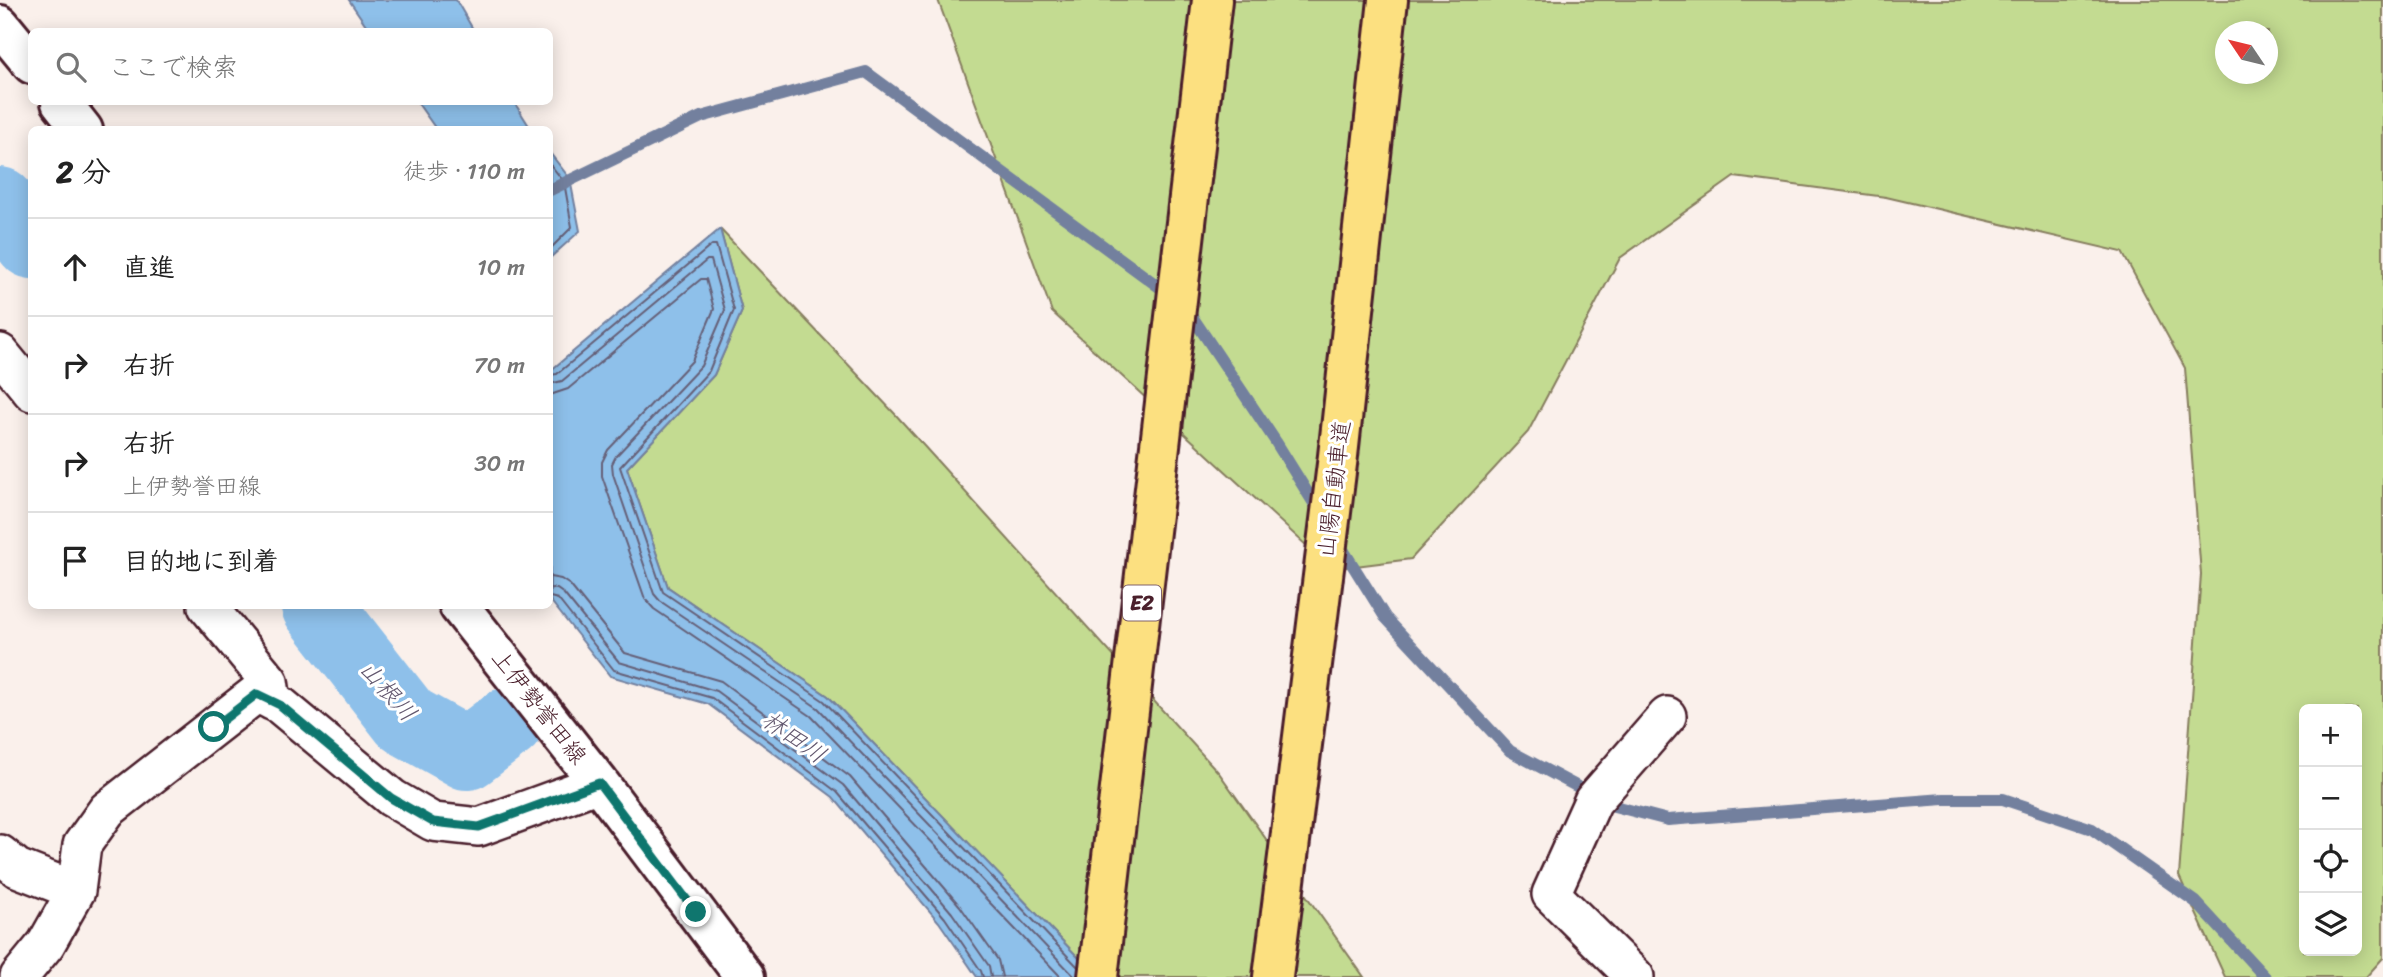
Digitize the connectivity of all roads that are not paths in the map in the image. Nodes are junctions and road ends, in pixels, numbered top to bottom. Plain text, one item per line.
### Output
1 (1212, 0) edge
2 (1388, 0) edge
3 (0, 24) edge
4 (28, 59) edge
5 (63, 105) edge
6 (80, 126) edge
7 (0, 353) edge
8 (28, 387) edge
9 (209, 609) edge
10 (461, 609) edge
11 (271, 701) junction
12 (1667, 716) dead end
13 (599, 783) junction
14 (0, 854) edge
15 (76, 891) junction
16 (19, 977) edge
17 (744, 977) edge
18 (1098, 977) edge
19 (1273, 977) edge
20 (1635, 977) edge

1 - 18 highway, E2
2 - 19 highway, 山陽自動車道
3 - 4 main road
5 - 6 main road
7 - 8 street
9 - 11 street
10 - 13 main road, 上伊勢誉田線
11 - 13 street
11 - 15 street
12 - 20 street
13 - 17 main road, 上伊勢誉田線
14 - 15 street
15 - 16 street

